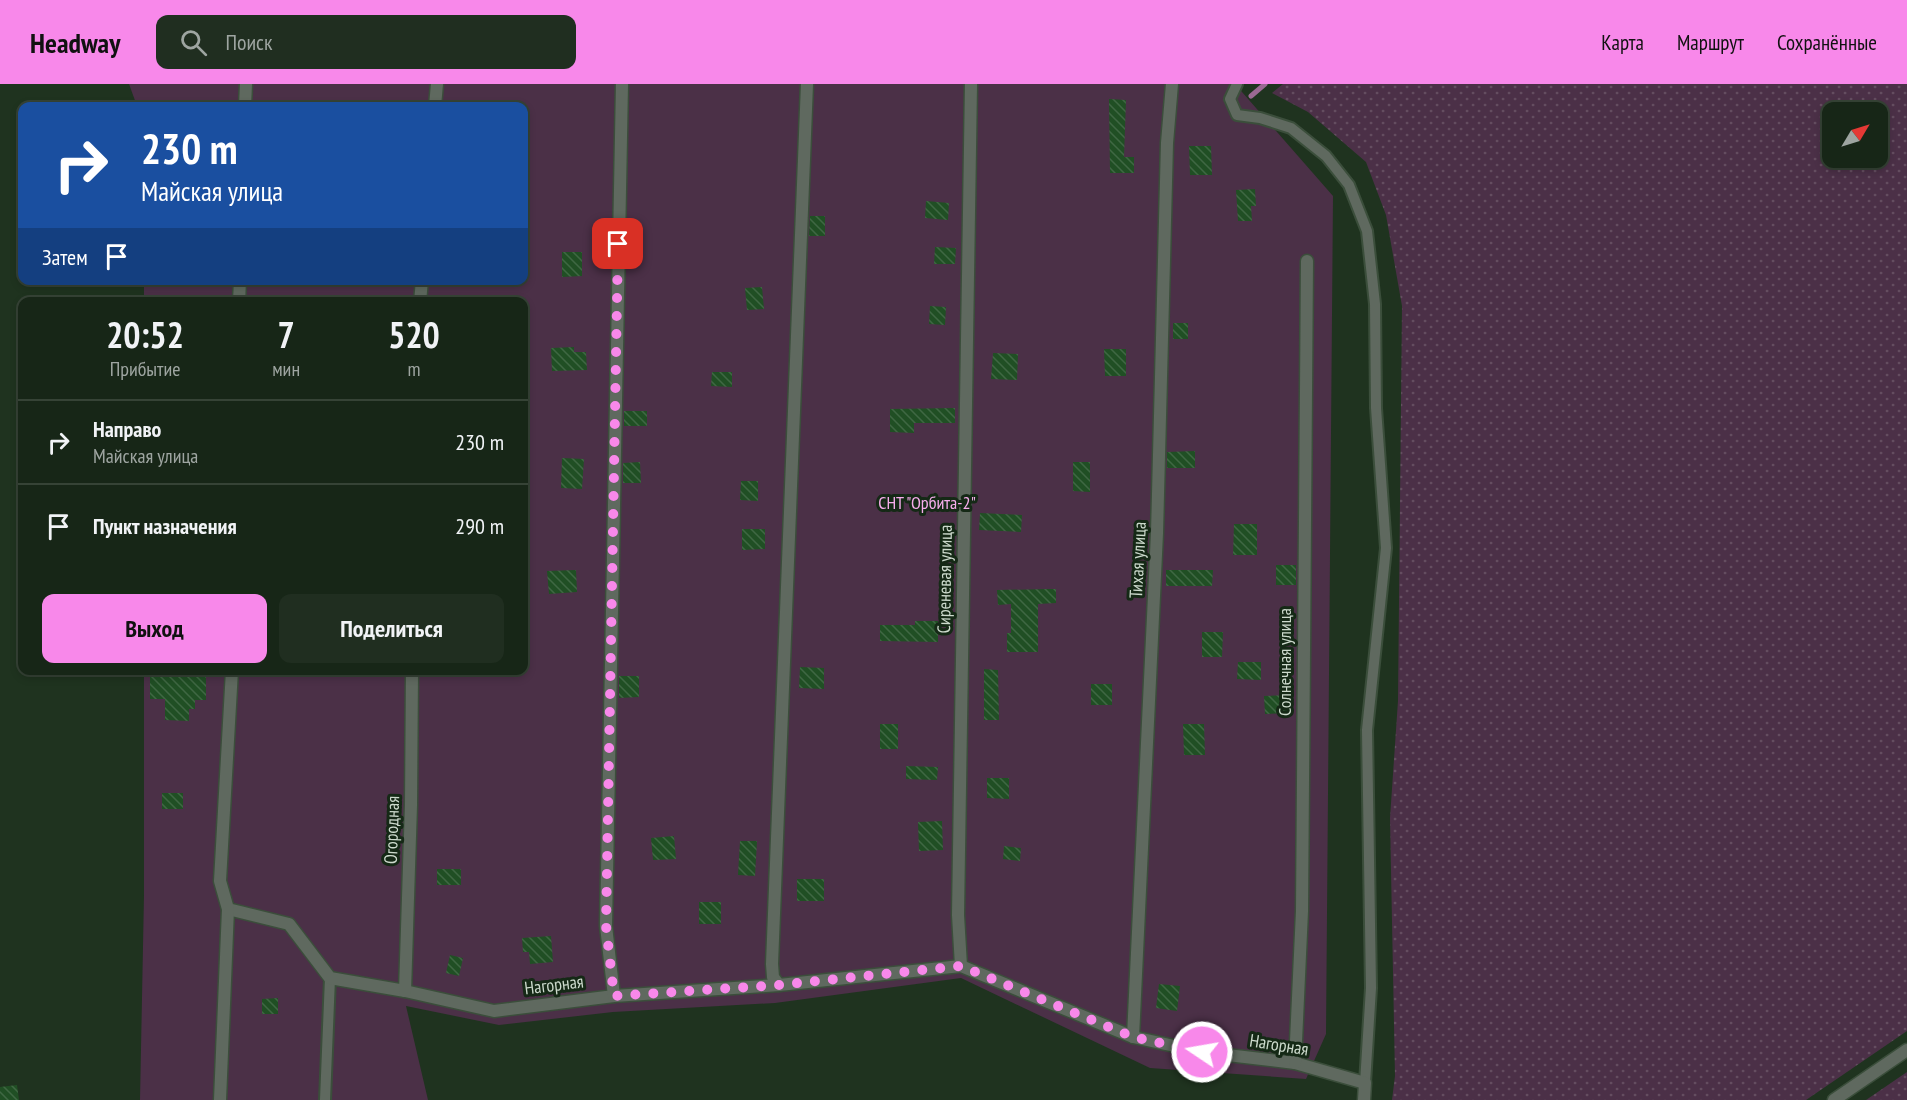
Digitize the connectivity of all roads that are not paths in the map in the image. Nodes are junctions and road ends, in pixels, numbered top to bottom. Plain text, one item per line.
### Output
1 (246, 84) edge
2 (437, 84) edge
3 (622, 84) edge
4 (807, 84) edge
5 (971, 84) edge
6 (1172, 84) edge
7 (1237, 84) edge
8 (245, 102) edge
9 (435, 102) edge
10 (1307, 261) dead end
11 (232, 675) edge
12 (412, 675) edge
13 (228, 909) junction
14 (961, 966) junction
15 (330, 978) junction
16 (779, 985) junction
17 (405, 991) junction
18 (614, 996) junction
19 (1133, 1037) junction
20 (1907, 1050) edge
21 (1295, 1063) junction
22 (1365, 1083) junction
23 (220, 1100) edge
24 (325, 1100) edge
25 (1364, 1100) edge
26 (1834, 1100) edge

1 - 8 street
2 - 9 street
3 - 18 street
4 - 16 street
5 - 14 street, Сиреневая улица
6 - 19 street, Тихая улица
7 - 22 lane
10 - 21 street, Солнечная улица
11 - 13 street
12 - 17 street, Огородная
13 - 15 street
13 - 23 street
14 - 16 street, Нагорная
14 - 19 street, Нагорная
15 - 17 street, Нагорная
15 - 24 lane
16 - 18 street, Нагорная
17 - 18 street, Нагорная
19 - 21 street, Нагорная
20 - 26 street
21 - 22 street, Нагорная
22 - 25 street

